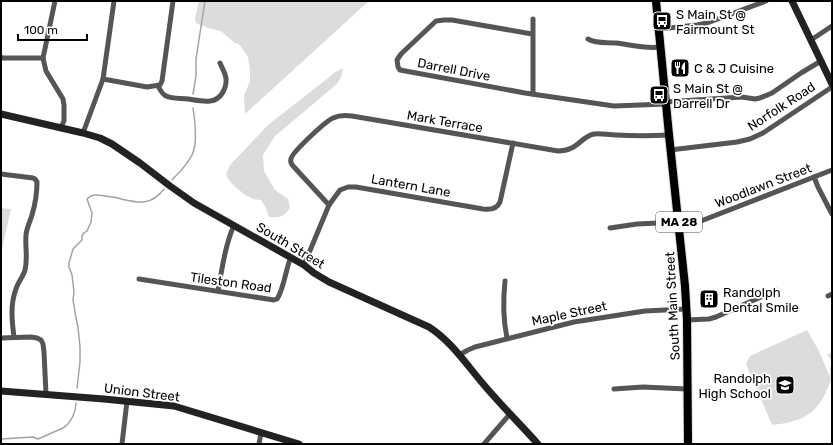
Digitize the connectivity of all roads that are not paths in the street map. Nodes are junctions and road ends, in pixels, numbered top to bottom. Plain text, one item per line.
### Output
1 (56, 1) edge
2 (114, 1) edge
3 (173, 1) edge
4 (656, 1) edge
5 (766, 1) edge
6 (792, 1) edge
7 (533, 19) dead end
8 (832, 26) edge
9 (659, 29) junction
10 (532, 34) junction
11 (588, 39) dead end
12 (811, 40) junction
13 (660, 47) junction
14 (1, 57) edge
15 (43, 58) junction
16 (821, 61) junction
17 (220, 63) dead end
18 (103, 79) junction
19 (832, 85) edge
20 (158, 86) junction
21 (533, 94) junction
22 (665, 103) junction
23 (1, 114) edge
24 (61, 127) junction
25 (83, 133) junction
26 (669, 135) junction
27 (514, 143) junction
28 (670, 150) junction
29 (832, 170) edge
30 (1, 174) edge
31 (814, 177) junction
32 (329, 205) junction
33 (832, 214) edge
34 (234, 225) junction
35 (679, 225) junction
36 (610, 228) dead end
37 (290, 258) junction
38 (304, 265) junction
39 (138, 279) dead end
40 (505, 280) dead end
41 (776, 290) dead end
42 (218, 291) junction
43 (686, 309) junction
44 (687, 320) junction
45 (14, 337) junction
46 (1, 338) edge
47 (507, 338) junction
48 (459, 355) junction
49 (614, 389) dead end
50 (687, 389) junction
51 (1, 391) edge
52 (46, 394) junction
53 (127, 401) junction
54 (510, 414) junction
55 (261, 433) junction
56 (122, 444) edge
57 (259, 444) edge
58 (299, 444) edge
59 (484, 444) edge
60 (538, 444) edge
61 (688, 444) edge

1 - 15 street
2 - 18 street
3 - 20 street
4 - 9 main road, South Main Street / MA 28
5 - 9 street
6 - 12 main road
7 - 10 street
8 - 12 street
9 - 13 main road, South Main Street / MA 28
10 - 21 street
10 - 21 street, Darrell Drive
11 - 13 street
12 - 16 main road
13 - 22 main road, South Main Street / MA 28
14 - 15 street
15 - 24 street
16 - 19 main road
16 - 22 street, Darrell Drive
17 - 20 street
18 - 20 street
18 - 25 street
19 - 28 street, Norfolk Road
21 - 22 street, Darrell Drive
22 - 26 main road, South Main Street / MA 28
23 - 24 main road, South Street
24 - 25 main road, South Street
25 - 34 main road, South Street
26 - 27 street, Mark Terrace
26 - 28 main road, South Main Street / MA 28
27 - 32 street, Lantern Lane
27 - 32 street, Mark Terrace
28 - 35 main road, South Main Street / MA 28
29 - 31 street, Woodlawn Street
30 - 45 street
31 - 33 street
31 - 35 street, Woodlawn Street
32 - 38 street, Lantern Lane
34 - 37 main road, South Street
34 - 42 street
35 - 36 street, Woodlawn Street
35 - 43 main road, South Main Street / MA 28
37 - 38 main road, South Street
37 - 42 street, Tileston Road
38 - 48 main road, South Street
39 - 42 street, Tileston Road
40 - 47 street
41 - 44 street
43 - 44 main road, South Main Street / MA 28
43 - 47 street, Maple Street
44 - 50 main road, South Main Street / MA 28
45 - 46 street
45 - 52 street
47 - 48 street, Maple Street
48 - 54 main road, South Street
49 - 50 street
50 - 61 main road, South Main Street / MA 28
51 - 52 main road, Union Street
52 - 53 main road, Union Street
53 - 55 main road, Union Street
53 - 56 street
54 - 59 street
54 - 60 main road, South Street
55 - 57 street
55 - 58 main road, Union Street

